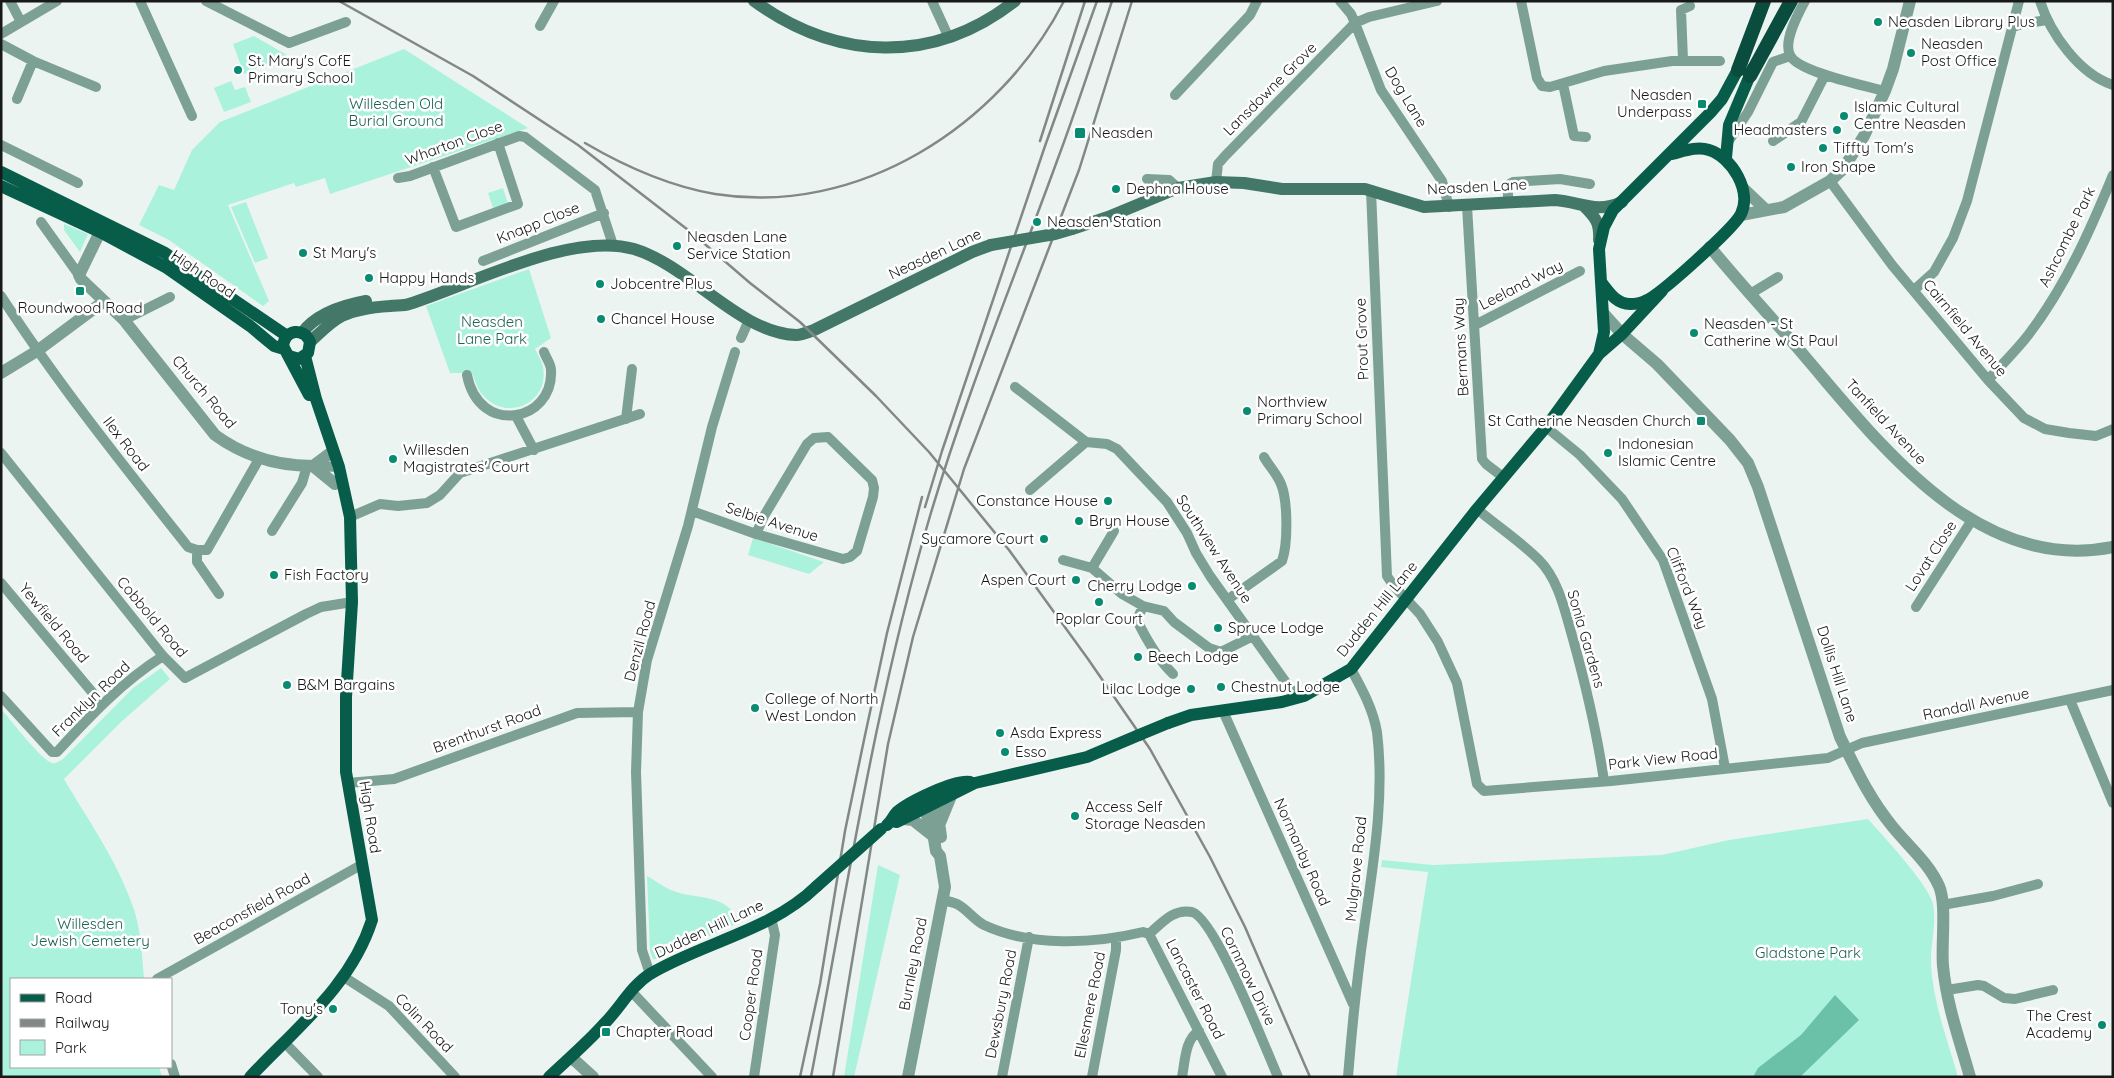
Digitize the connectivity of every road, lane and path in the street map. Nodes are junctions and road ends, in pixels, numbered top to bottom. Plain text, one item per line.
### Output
1 (10, 1) edge
2 (57, 1) edge
3 (140, 1) edge
4 (206, 1) edge
5 (554, 1) edge
6 (754, 1) edge
7 (932, 1) edge
8 (1015, 1) edge
9 (1257, 1) edge
10 (1340, 1) edge
11 (1437, 1) edge
12 (1521, 1) edge
13 (1764, 1) edge
14 (1771, 1) edge
15 (1784, 1) edge
16 (1791, 1) edge
17 (1805, 1) edge
18 (1910, 1) edge
19 (2019, 1) edge
20 (2040, 1) edge
21 (1690, 6) dead end
22 (2046, 20) junction
23 (21, 22) junction
24 (346, 22) dead end
25 (1356, 23) junction
26 (540, 26) dead end
27 (2012, 27) junction
28 (1, 34) edge
29 (949, 38) junction
30 (1, 44) edge
31 (1790, 56) junction
32 (1683, 60) junction
33 (33, 61) junction
34 (1720, 61) dead end
35 (1744, 73) junction
36 (1825, 75) junction
37 (1563, 84) junction
38 (2113, 85) edge
39 (96, 87) dead end
40 (1885, 91) junction
41 (1175, 94) dead end
42 (17, 99) dead end
43 (192, 116) dead end
44 (1586, 137) dead end
45 (1773, 141) dead end
46 (1728, 142) junction
47 (498, 143) junction
48 (1, 145) edge
49 (1670, 155) junction
50 (1726, 158) junction
51 (433, 167) junction
52 (1, 172) edge
53 (2113, 175) edge
54 (398, 178) dead end
55 (1148, 179) dead end
56 (1830, 181) junction
57 (1216, 182) junction
58 (78, 183) dead end
59 (1590, 184) dead end
60 (1, 186) edge
61 (1178, 188) junction
62 (1744, 189) junction
63 (1371, 190) junction
64 (1622, 202) junction
65 (1508, 203) junction
66 (1467, 206) junction
67 (1584, 206) junction
68 (1449, 207) junction
69 (1765, 209) junction
70 (604, 213) junction
71 (1741, 215) junction
72 (41, 222) dead end
73 (102, 227) junction
74 (613, 245) junction
75 (1710, 247) junction
76 (1599, 249) junction
77 (483, 261) dead end
78 (1580, 271) dead end
79 (79, 275) junction
80 (1778, 277) dead end
81 (1601, 282) junction
82 (1914, 290) junction
83 (1662, 291) junction
84 (1750, 294) junction
85 (1, 296) edge
86 (170, 297) dead end
87 (103, 302) junction
88 (1604, 314) junction
89 (124, 320) junction
90 (749, 320) junction
91 (1475, 325) junction
92 (1622, 334) junction
93 (287, 336) junction
94 (306, 338) junction
95 (741, 338) dead end
96 (37, 351) junction
97 (544, 352) dead end
98 (735, 352) dead end
99 (286, 353) junction
100 (1599, 354) junction
101 (305, 356) junction
102 (632, 369) dead end
103 (1, 373) edge
104 (467, 375) dead end
105 (1988, 380) junction
106 (1015, 388) dead end
107 (640, 414) dead end
108 (516, 416) junction
109 (626, 418) junction
110 (1546, 427) junction
111 (2113, 429) edge
112 (1086, 442) junction
113 (534, 450) junction
114 (1, 453) edge
115 (329, 454) junction
116 (1264, 457) dead end
117 (259, 459) junction
118 (310, 466) junction
119 (336, 467) junction
120 (1503, 477) junction
121 (335, 484) junction
122 (1030, 490) dead end
123 (1476, 509) junction
124 (692, 511) junction
125 (350, 517) junction
126 (1972, 520) junction
127 (272, 531) dead end
128 (1114, 532) dead end
129 (756, 534) junction
130 (2113, 547) edge
131 (197, 550) junction
132 (1063, 560) dead end
133 (1092, 568) junction
134 (1, 583) edge
135 (219, 594) dead end
136 (1407, 599) junction
137 (1227, 600) junction
138 (352, 602) junction
139 (1143, 606) junction
140 (1916, 607) dead end
141 (1253, 636) junction
142 (163, 656) junction
143 (1351, 669) junction
144 (1173, 674) dead end
145 (2113, 690) edge
146 (1, 696) edge
147 (1297, 698) junction
148 (2070, 700) junction
149 (102, 704) junction
150 (1224, 710) junction
151 (638, 712) junction
152 (1847, 750) junction
153 (1725, 768) junction
154 (1604, 781) junction
155 (348, 783) junction
156 (976, 783) junction
157 (1480, 789) joint
158 (950, 796) junction
159 (926, 804) junction
160 (2113, 804) edge
161 (897, 820) junction
162 (940, 823) junction
163 (932, 835) junction
164 (940, 856) junction
165 (361, 865) junction
166 (2038, 884) dead end
167 (942, 900) junction
168 (1942, 905) junction
169 (771, 918) junction
170 (1149, 934) junction
171 (1029, 937) junction
172 (1116, 938) junction
173 (650, 974) junction
174 (159, 978) edge
175 (344, 978) junction
176 (1947, 990) junction
177 (2053, 990) dead end
178 (631, 991) junction
179 (1353, 1005) junction
180 (1199, 1031) junction
181 (284, 1042) junction
182 (571, 1057) junction
183 (250, 1077) edge
184 (318, 1077) edge
185 (455, 1077) edge
186 (550, 1077) edge
187 (593, 1077) edge
188 (712, 1077) edge
189 (754, 1077) edge
190 (908, 1077) edge
191 (1002, 1077) edge
192 (1092, 1077) edge
193 (1182, 1077) edge
194 (1222, 1077) edge
195 (1278, 1077) edge
196 (1348, 1077) edge
197 (1970, 1077) edge

1 - 23 street
2 - 23 street
3 - 43 street
4 - 24 street
5 - 26 street
6 - 29 main road
7 - 29 street
8 - 29 main road
9 - 41 street
10 - 25 street, Dog Lane
11 - 25 street
12 - 37 street
13 - 35 highway
14 - 35 main road
15 - 35 main road
16 - 35 highway
17 - 31 street
18 - 40 street
19 - 27 street
20 - 22 street
21 - 32 street
22 - 27 street
22 - 38 street
23 - 28 street
25 - 57 street, Lansdowne Grove
25 - 68 street, Dog Lane
27 - 82 street
30 - 33 street
31 - 36 street
31 - 46 street
32 - 34 street
32 - 37 street
33 - 39 street
33 - 42 street
35 - 46 main road
35 - 49 main road
36 - 40 street
36 - 45 street
37 - 44 street
40 - 56 street
46 - 50 main road
47 - 51 street, Wharton Close
47 - 51 street
47 - 70 street, Wharton Close
48 - 58 street
49 - 50 main road
49 - 64 main road, Dudden Hill Lane
50 - 62 main road
51 - 54 street, Wharton Close
52 - 73 main road
53 - 105 street, Ashcombe Park
55 - 61 street
56 - 69 street
56 - 82 street, Cairnfield Avenue
57 - 61 main road, Neasden Lane
57 - 63 main road, Neasden Lane
59 - 65 street
60 - 73 main road
61 - 90 main road, Neasden Lane, bridge
62 - 69 street
62 - 71 main road
63 - 68 main road, Neasden Lane
63 - 136 street, Prout Grove
64 - 67 main road, Neasden Lane
64 - 76 main road, Dudden Hill Lane
65 - 66 main road, Neasden Lane
65 - 67 main road, Neasden Lane
66 - 68 main road, Neasden Lane
66 - 91 street, Bermans Way
67 - 76 main road
69 - 71 street
70 - 74 street, Wharton Close
70 - 77 street, Knapp Close
71 - 75 main road
72 - 79 street, Church Road
73 - 79 street
73 - 93 main road, High Road
73 - 99 main road, High Road
74 - 90 main road, Neasden Lane
74 - 94 main road, Neasden Lane
75 - 83 main road
75 - 84 street, Tanfield Avenue
76 - 81 main road, Dudden Hill Lane
78 - 91 street, Leeland Way
79 - 87 street, Church Road
80 - 84 street
81 - 83 main road
81 - 88 main road, Dudden Hill Lane
82 - 105 street, Cairnfield Avenue
83 - 92 main road, Dudden Hill Lane
84 - 126 street, Tanfield Avenue
85 - 96 street, Ilex Road
86 - 89 street
87 - 89 street, Church Road
87 - 96 street
88 - 92 street, Dollis Hill Lane
88 - 100 main road, Dudden Hill Lane
89 - 117 street, Church Road
90 - 95 street
91 - 120 street, Bermans Way
92 - 100 main road, Dudden Hill Lane
92 - 152 street, Dollis Hill Lane
93 - 94 main road
93 - 99 main road
94 - 101 main road
96 - 103 street
96 - 131 street, Ilex Road
97 - 108 street
98 - 124 street, Denzil Road
99 - 101 main road
99 - 115 main road, High Road
100 - 110 main road, Dudden Hill Lane
101 - 119 main road, High Road
102 - 109 street
104 - 108 street
105 - 111 street, Cairnfield Avenue
106 - 112 street, Southview Avenue
107 - 109 street
108 - 113 street
109 - 113 street
110 - 120 main road, Dudden Hill Lane
110 - 153 street, Clifford Way
112 - 122 street
112 - 137 street, Southview Avenue
113 - 125 street
114 - 142 street, Cobbold Road
115 - 118 street
115 - 119 main road, High Road
116 - 137 street
117 - 118 street, Church Road
117 - 131 street
118 - 119 street, Church Road
118 - 121 street
118 - 127 street
119 - 121 main road, High Road
119 - 125 main road, High Road
120 - 123 main road, Dudden Hill Lane
121 - 125 main road, High Road
123 - 136 main road, Dudden Hill Lane
123 - 154 street, Sonia Gardens
124 - 129 street, Selbie Avenue
124 - 151 street, Denzil Road
125 - 138 main road, High Road
126 - 130 street, Tanfield Avenue
126 - 140 street, Lovat Close
128 - 133 street
129 - 129 street, Selbie Avenue
131 - 135 street
132 - 133 street
133 - 139 street
134 - 149 street, Yewfield Road
136 - 143 main road, Dudden Hill Lane
136 - 157 street, Prout Grove
137 - 141 street, Southview Avenue
138 - 142 street, Cobbold Road
138 - 155 main road, High Road
139 - 141 street
139 - 144 street
141 - 147 street, Southview Avenue
142 - 149 street, Franklyn Road
143 - 147 main road, Dudden Hill Lane
143 - 179 street, Mulgrave Road
145 - 148 street, Randall Avenue
146 - 149 street, Franklyn Road
147 - 150 main road, Dudden Hill Lane
148 - 152 street, Randall Avenue
148 - 160 street
150 - 156 main road, Dudden Hill Lane, bridge
150 - 179 street, Normanby Road
151 - 155 street, Brenthurst Road
151 - 173 street, Denzil Road
152 - 153 street, Park View Road
152 - 168 street, Dollis Hill Lane
153 - 154 street, Park View Road
154 - 157 street, Park View Road
155 - 165 main road, High Road
156 - 158 main road, Dudden Hill Lane
156 - 159 main road, Dudden Hill Lane
158 - 159 main road, Dudden Hill Lane
158 - 162 street, Burnley Road
159 - 161 main road, Dudden Hill Lane
159 - 162 street, Burnley Road
159 - 163 street, Burnley Road
161 - 163 street
161 - 169 main road, Dudden Hill Lane, bridge
162 - 164 street, Burnley Road
163 - 164 street, Burnley Road
164 - 167 street, Burnley Road
165 - 174 street, Beaconsfield Road
165 - 175 main road, High Road
166 - 168 street
167 - 171 street, Lancaster Road
167 - 190 street, Burnley Road
168 - 176 street, Dollis Hill Lane
169 - 173 main road, Dudden Hill Lane
169 - 189 street, Cooper Road
170 - 172 street, Lancaster Road
170 - 180 street, Lancaster Road
170 - 195 street, Cornmow Drive
171 - 172 street, Lancaster Road
171 - 191 street, Dewsbury Road
172 - 192 street, Ellesmere Road
173 - 178 main road, Dudden Hill Lane
175 - 181 main road, High Road
175 - 185 street, Colin Road
176 - 177 street
176 - 197 street, Dollis Hill Lane
178 - 182 main road, Dudden Hill Lane
178 - 188 street
179 - 196 street, Mulgrave Road
180 - 193 street
180 - 194 street, Lancaster Road
181 - 183 main road, High Road
181 - 184 street
182 - 186 main road, Dudden Hill Lane
182 - 187 street

